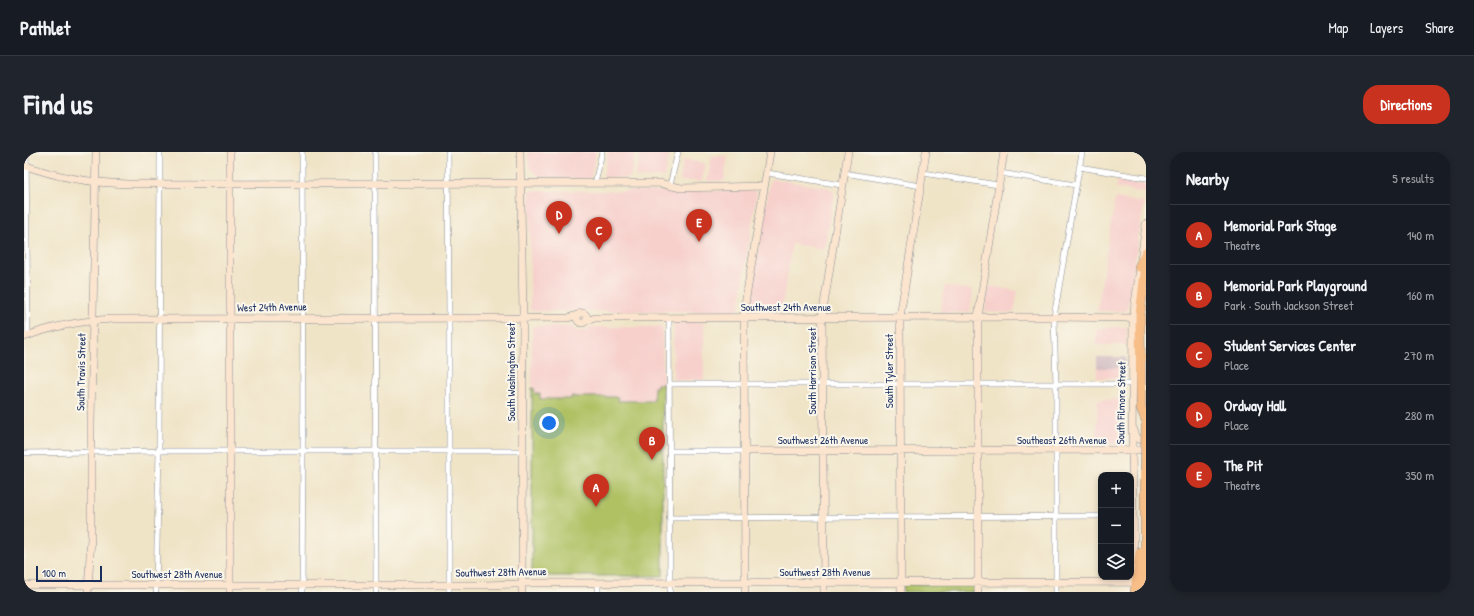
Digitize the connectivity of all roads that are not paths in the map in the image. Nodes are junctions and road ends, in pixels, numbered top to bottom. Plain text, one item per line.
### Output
1 (26, 152) edge
2 (96, 152) edge
3 (160, 152) edge
4 (230, 152) edge
5 (302, 152) edge
6 (376, 152) edge
7 (448, 152) edge
8 (520, 152) edge
9 (602, 152) edge
10 (678, 152) edge
11 (770, 152) edge
12 (848, 152) edge
13 (926, 152) edge
14 (1004, 152) edge
15 (1082, 152) edge
16 (25, 165) edge
17 (1079, 167) junction
18 (767, 173) junction
19 (844, 173) junction
20 (923, 173) junction
21 (1000, 173) junction
22 (1146, 178) edge
23 (96, 183) junction
24 (448, 183) junction
25 (595, 183) junction
26 (160, 184) junction
27 (302, 184) junction
28 (376, 184) junction
29 (521, 184) junction
30 (230, 185) junction
31 (670, 185) junction
32 (842, 185) junction
33 (998, 185) junction
34 (1076, 185) junction
35 (764, 186) junction
36 (921, 186) junction
37 (1146, 224) edge
38 (1146, 252) edge
39 (1143, 266) edge
40 (303, 317) junction
41 (376, 317) junction
42 (822, 317) junction
43 (900, 317) junction
44 (978, 317) junction
45 (1054, 317) junction
46 (160, 318) junction
47 (230, 318) junction
48 (449, 318) junction
49 (523, 318) junction
50 (669, 318) junction
51 (744, 318) junction
52 (1133, 318) junction
53 (93, 320) junction
54 (26, 336) edge
55 (669, 384) junction
56 (744, 384) junction
57 (822, 384) junction
58 (900, 384) junction
59 (978, 384) junction
60 (1056, 384) junction
61 (1132, 384) junction
62 (1146, 416) edge
63 (1146, 420) edge
64 (1132, 424) junction
65 (1146, 424) edge
66 (1146, 442) edge
67 (823, 450) junction
68 (978, 450) junction
69 (1132, 450) junction
70 (1146, 450) edge
71 (159, 451) junction
72 (230, 451) junction
73 (303, 451) junction
74 (376, 451) junction
75 (448, 451) junction
76 (522, 451) junction
77 (669, 451) junction
78 (745, 451) junction
79 (900, 451) junction
80 (1056, 451) junction
81 (91, 452) junction
82 (24, 453) edge
83 (1146, 462) edge
84 (1132, 468) junction
85 (1132, 508) edge
86 (1056, 516) junction
87 (1098, 516) edge
88 (745, 517) junction
89 (824, 517) junction
90 (901, 517) junction
91 (978, 517) junction
92 (669, 518) junction
93 (1145, 525) edge
94 (1133, 544) edge
95 (670, 582) junction
96 (901, 582) junction
97 (978, 582) junction
98 (1056, 582) junction
99 (1132, 582) junction
100 (598, 583) junction
101 (745, 583) junction
102 (824, 583) junction
103 (376, 584) junction
104 (449, 584) junction
105 (522, 584) junction
106 (24, 585) edge
107 (157, 588) edge
108 (230, 588) edge
109 (267, 588) edge
110 (302, 588) edge
111 (88, 589) edge
112 (376, 592) edge
113 (449, 592) edge
114 (522, 592) edge
115 (598, 592) edge
116 (670, 592) edge
117 (745, 592) edge
118 (824, 592) edge
119 (901, 592) edge
120 (978, 592) edge
121 (1056, 592) edge
122 (1131, 592) edge
123 (1135, 592) edge
124 (1144, 592) edge

1 - 16 street
2 - 23 main road, South Travis Street
3 - 26 street
4 - 30 main road
5 - 27 street
6 - 28 street
7 - 24 street
8 - 29 main road, South Washington Street
9 - 25 street
10 - 31 street
11 - 18 main road
12 - 19 main road, South Harrison Street
13 - 20 main road, South Tyler Street
14 - 21 main road
15 - 17 street
16 - 23 main road
16 - 54 street
17 - 22 street
17 - 34 street
18 - 32 street
18 - 35 main road
19 - 32 main road, South Harrison Street
19 - 36 street
20 - 33 street
20 - 36 main road, South Tyler Street
21 - 33 main road
21 - 34 street
23 - 26 main road
23 - 53 main road, South Travis Street
24 - 28 main road
24 - 29 main road
24 - 48 street
25 - 29 main road
25 - 31 main road
26 - 30 main road
26 - 46 street
27 - 28 main road
27 - 30 main road
27 - 40 street
28 - 41 street
29 - 49 main road, South Washington Street
30 - 47 main road
31 - 35 main road
32 - 42 main road, South Harrison Street
33 - 44 main road
34 - 45 street
35 - 51 main road
36 - 43 main road, South Tyler Street
37 - 39 main road, South Filmore Street
38 - 39 highway
39 - 52 main road, South Filmore Street
39 - 63 highway
40 - 41 main road, West 24th Avenue
40 - 47 main road, West 24th Avenue
40 - 73 street
41 - 48 main road, West 24th Avenue
41 - 74 street
42 - 43 main road, Southwest 24th Avenue
42 - 51 main road, Southwest 24th Avenue
42 - 57 main road, South Harrison Street
43 - 44 main road, Southwest 24th Avenue
43 - 58 main road, South Tyler Street
44 - 45 main road, Southwest 24th Avenue
44 - 59 main road
45 - 52 main road, Southwest 24th Avenue
45 - 60 street
46 - 47 main road, West 24th Avenue
46 - 53 main road, West 24th Avenue
46 - 71 street
47 - 72 main road
48 - 49 main road, West 24th Avenue
48 - 75 street
49 - 50 main road, Southwest 24th Avenue
49 - 76 main road, South Washington Street
50 - 51 main road, Southwest 24th Avenue
50 - 55 street
51 - 56 main road
52 - 61 main road, South Filmore Street
53 - 54 main road, West 24th Avenue
53 - 81 main road, South Travis Street
55 - 56 street
55 - 77 street
56 - 57 street
56 - 78 main road
57 - 58 street
57 - 67 main road, South Harrison Street
58 - 59 street
58 - 79 main road, South Tyler Street
59 - 60 street
59 - 68 main road
60 - 61 street
60 - 80 street
61 - 64 main road, South Filmore Street
62 - 63 highway
63 - 65 highway
64 - 66 main road
64 - 69 main road, South Filmore Street
65 - 93 highway, bridge
67 - 78 main road, Southwest 26th Avenue
67 - 79 main road, Southwest 26th Avenue
67 - 89 main road, South Harrison Street
68 - 79 main road, Southwest 26th Avenue
68 - 80 main road, Southeast 26th Avenue
68 - 91 main road
69 - 70 main road, Southeast 26th Avenue
69 - 80 main road, Southeast 26th Avenue
69 - 84 main road, South Filmore Street
71 - 72 street
71 - 81 street
71 - 107 street
72 - 73 street
72 - 108 main road
73 - 74 street
73 - 110 street
74 - 75 street
74 - 103 street
75 - 76 street
75 - 104 street
76 - 105 main road, South Washington Street
77 - 78 street, Southwest 26th Avenue
77 - 92 street
78 - 88 main road
79 - 90 main road, South Tyler Street
80 - 86 street
81 - 82 street
81 - 111 main road, South Travis Street
83 - 84 main road
84 - 85 main road, South Filmore Street
86 - 87 street
86 - 91 street
86 - 98 street
88 - 89 street
88 - 92 street
88 - 101 main road
89 - 90 street
89 - 102 main road, South Harrison Street
90 - 91 street
90 - 96 main road, South Tyler Street
91 - 97 main road
92 - 95 street
93 - 123 highway
93 - 124 highway
94 - 99 main road, South Filmore Street
95 - 100 main road, Southwest 28th Avenue
95 - 101 main road, Southwest 28th Avenue
95 - 116 street
96 - 97 main road, Southwest 28th Avenue
96 - 102 main road, Southwest 28th Avenue
96 - 119 main road, South Tyler Street
97 - 98 main road, Southwest 28th Avenue
97 - 120 main road
98 - 99 main road, Southwest 28th Avenue
98 - 121 street
99 - 122 main road, South Filmore Street
100 - 105 main road, Southwest 28th Avenue
100 - 115 street
101 - 102 main road, Southwest 28th Avenue
101 - 117 main road
102 - 118 main road, South Harrison Street
103 - 104 main road, Southwest 28th Avenue
103 - 110 main road, Southwest 28th Avenue
103 - 112 street
104 - 105 main road, Southwest 28th Avenue
104 - 113 street
105 - 114 main road, South Washington Street
106 - 111 main road, Southwest 28th Avenue
107 - 108 main road, Southwest 28th Avenue
107 - 111 main road, Southwest 28th Avenue
108 - 109 main road, Southwest 28th Avenue
109 - 110 main road, Southwest 28th Avenue

